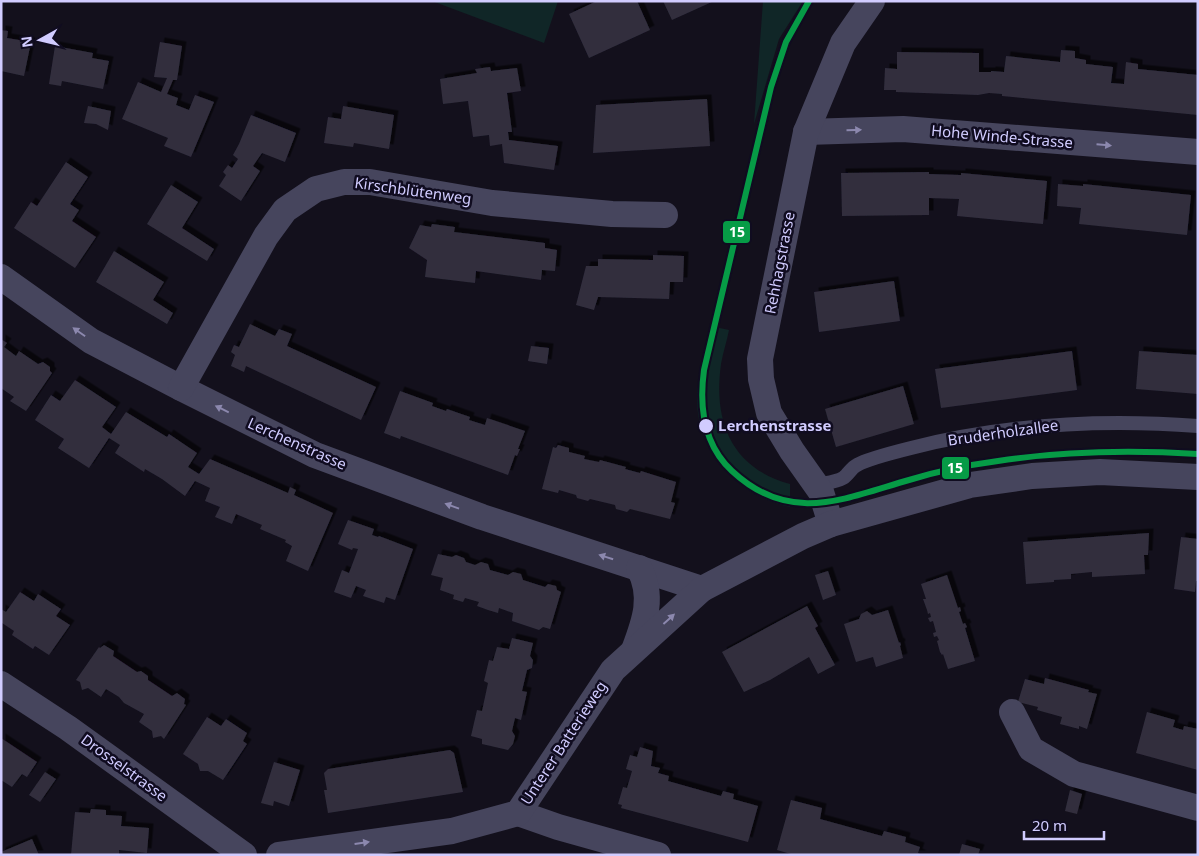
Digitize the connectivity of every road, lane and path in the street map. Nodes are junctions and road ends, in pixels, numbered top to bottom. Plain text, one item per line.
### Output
1 (872, 1) edge
2 (806, 132) junction
3 (1198, 152) edge
4 (665, 215) dead end
5 (1, 277) edge
6 (181, 388) junction
7 (1198, 426) edge
8 (1198, 477) edge
9 (817, 485) junction
10 (831, 524) junction
11 (639, 568) junction
12 (702, 589) junction
13 (634, 650) junction
14 (1, 684) edge
15 (1012, 712) dead end
16 (1198, 808) edge
17 (518, 813) junction
18 (244, 855) edge
19 (278, 855) edge
20 (658, 855) edge

1 - 2 street, Rehhagstrasse
2 -> 3 street, Hohe Winde-Strasse
2 - 9 street, Rehhagstrasse
4 - 6 street, Kirschblütenweg
6 -> 5 street, Lerchenstrasse
11 -> 6 street, Lerchenstrasse
7 - 9 lane, Bruderholzallee
8 - 10 street
9 - 10 street, Rehhagstrasse
10 - 12 street, Unterer Batterieweg
11 - 12 street, Lerchenstrasse
11 - 13 street, Unterer Batterieweg
13 -> 12 street, Unterer Batterieweg
13 - 17 street, Unterer Batterieweg
14 - 18 street, Drosselstrasse
15 - 16 street
19 -> 17 street, Unterer Batterieweg
17 - 20 street

